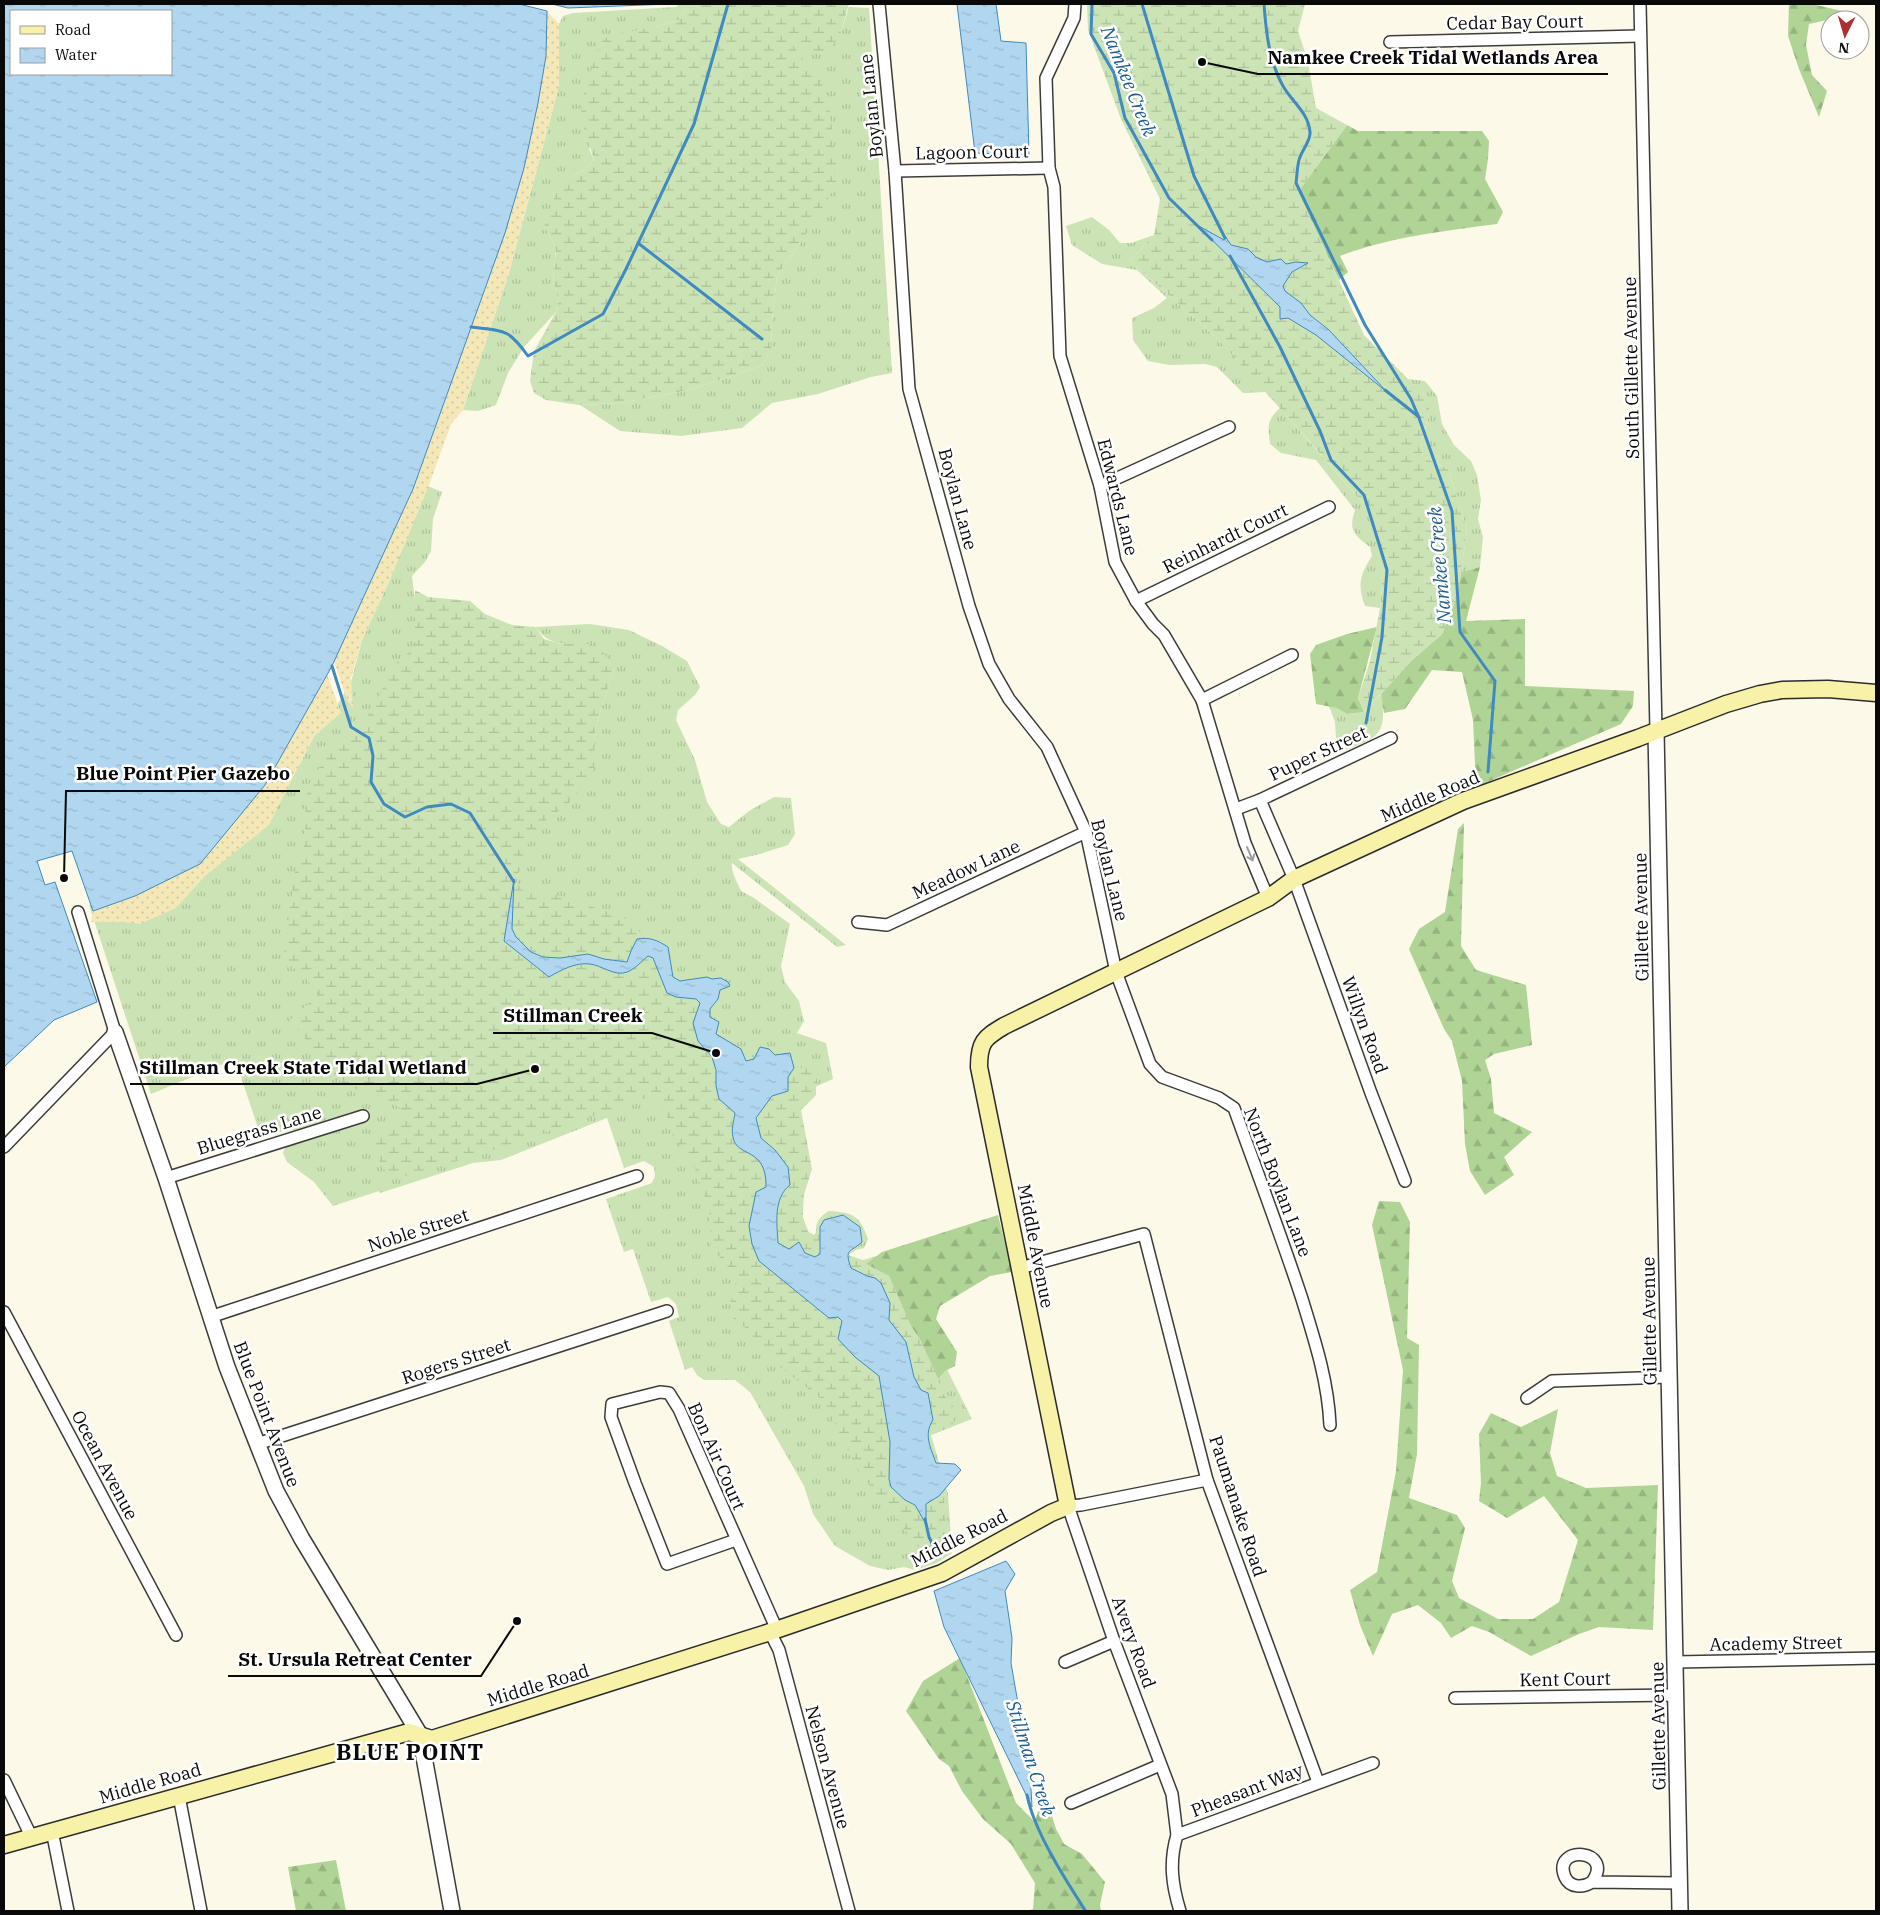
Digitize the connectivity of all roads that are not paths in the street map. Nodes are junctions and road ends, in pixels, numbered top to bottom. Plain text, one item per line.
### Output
1 (879, 4) edge
2 (1075, 4) edge
3 (1640, 4) edge
4 (1640, 36) junction
5 (1390, 42) dead end
6 (1049, 168) junction
7 (895, 171) junction
8 (1229, 427) dead end
9 (1100, 486) junction
10 (1329, 507) dead end
11 (1136, 601) junction
12 (1292, 655) dead end
13 (1876, 693) edge
14 (1202, 700) junction
15 (1656, 731) junction
16 (1391, 738) dead end
17 (1260, 800) junction
18 (1236, 809) junction
19 (1086, 832) junction
20 (1294, 880) junction
21 (1268, 898) junction
22 (78, 912) dead end
23 (858, 922) dead end
24 (1116, 972) junction
25 (1024, 1016) joint
26 (115, 1032) junction
27 (363, 1116) dead end
28 (4, 1146) edge
29 (637, 1176) dead end
30 (166, 1178) junction
31 (1405, 1181) dead end
32 (1020, 1268) junction
33 (667, 1311) dead end
34 (4, 1312) edge
35 (210, 1317) junction
36 (1669, 1378) junction
37 (1527, 1398) dead end
38 (1330, 1425) dead end
39 (257, 1444) junction
40 (1207, 1480) junction
41 (1068, 1506) junction
42 (736, 1540) junction
43 (774, 1631) junction
44 (176, 1635) dead end
45 (1114, 1641) junction
46 (1876, 1658) edge
47 (1065, 1662) dead end
48 (1676, 1662) junction
49 (1675, 1695) junction
50 (1456, 1698) dead end
51 (420, 1735) junction
52 (1373, 1763) dead end
53 (1160, 1765) junction
54 (4, 1780) edge
55 (1318, 1782) junction
56 (1170, 1788) joint
57 (180, 1796) junction
58 (1071, 1803) dead end
59 (52, 1831) junction
60 (1177, 1835) junction
61 (32, 1836) junction
62 (4, 1845) edge
63 (1592, 1882) dead end
64 (1680, 1883) junction
65 (68, 1911) edge
66 (201, 1911) edge
67 (452, 1911) edge
68 (849, 1911) edge
69 (1180, 1911) edge
70 (1680, 1911) edge

1 - 7 street, Boylan Lane
2 - 6 street, Edwards Lane
3 - 4 street, South Gillette Avenue
4 - 5 street, Cedar Bay Court
4 - 15 street, South Gillette Avenue
6 - 7 street, Lagoon Court
6 - 9 street, Edwards Lane
7 - 19 street, Boylan Lane
8 - 9 street
9 - 11 street, Edwards Lane
10 - 11 street, Reinhardt Court
11 - 14 street, Edwards Lane
12 - 14 street
13 - 15 main road, Middle Road
14 - 18 street, Edwards Lane
15 - 20 main road, Middle Road
15 - 36 street, Gillette Avenue
16 - 17 street, Puper Street
17 - 18 street
17 - 20 street, Willyn Road
18 -> 21 street, Edwards Lane
19 - 23 street, Meadow Lane
19 - 24 street, Boylan Lane
20 - 21 main road, Middle Road
20 - 31 street, Willyn Road
21 - 24 main road, Middle Road
22 - 26 street, Blue Point Avenue
24 - 25 main road, Middle Road
24 - 38 street, North Boylan Lane
25 - 32 main road, Middle Avenue
26 - 28 street
26 - 30 street, Blue Point Avenue
27 - 30 street, Bluegrass Lane
29 - 35 street, Noble Street
30 - 35 street, Blue Point Avenue
32 - 40 street, Paumanake Road
32 - 41 main road, Middle Avenue
33 - 39 street, Rogers Street
34 - 44 street, Ocean Avenue
35 - 39 street, Blue Point Avenue
36 - 37 street
36 - 48 street, Gillette Avenue
39 - 51 street, Blue Point Avenue
40 - 41 street
40 - 55 street, Paumanake Road
41 - 43 main road, Middle Road
41 - 45 street, Avery Road
42 - 42 street, Bon Air Court
42 - 43 street, Nelson Avenue
43 - 51 main road, Middle Road
43 - 68 street, Nelson Avenue
45 - 47 street
45 - 53 street, Avery Road
46 - 48 street, Academy Street
48 - 49 street, Gillette Avenue
49 - 50 street, Kent Court
49 - 64 street, Gillette Avenue
51 - 57 main road, Middle Road
51 - 67 street, Blue Point Avenue
52 - 55 street, Pheasant Way
53 - 56 street, Avery Road
53 - 58 street
54 - 61 street
55 - 60 street, Pheasant Way
56 - 60 street, Pheasant Way
57 - 59 main road, Middle Road
57 - 66 street
59 - 61 main road, Middle Road
59 - 65 street
60 - 69 street
61 - 62 main road, Middle Road
63 - 64 street
64 - 70 street, Gillette Avenue

